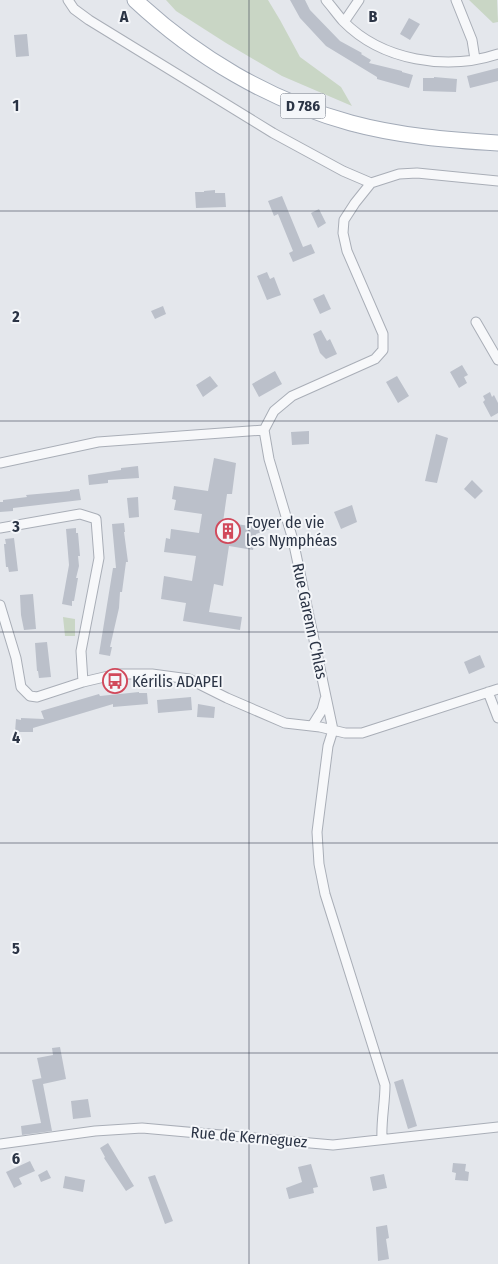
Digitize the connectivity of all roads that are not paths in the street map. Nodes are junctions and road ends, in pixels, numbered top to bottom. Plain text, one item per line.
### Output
1 (68, 0) edge
2 (135, 0) edge
3 (326, 0) edge
4 (359, 0) edge
5 (456, 0) edge
6 (344, 22) junction
7 (498, 54) edge
8 (475, 59) junction
9 (498, 142) edge
10 (498, 181) edge
11 (371, 183) junction
12 (476, 322) dead end
13 (498, 360) edge
14 (264, 430) junction
15 (0, 463) edge
16 (0, 528) edge
17 (0, 605) edge
18 (83, 682) junction
19 (498, 689) edge
20 (488, 692) junction
21 (326, 697) junction
22 (498, 718) edge
23 (312, 726) junction
24 (333, 730) junction
25 (498, 1127) edge
26 (382, 1139) junction
27 (0, 1144) edge

1 - 11 street
2 - 9 main road, D 786
3 - 6 street
4 - 6 street
5 - 8 street
6 - 8 street
7 - 8 street
10 - 11 street
11 - 14 street
12 - 13 street
14 - 15 street
14 - 21 street, Rue Garenn C'hlas
16 - 18 street
17 - 18 street
18 - 23 street
19 - 20 street
20 - 22 street
20 - 24 street
21 - 23 street
21 - 24 street, Rue Garenn C'hlas
23 - 24 street
24 - 26 street
25 - 26 street, Rue de Kerneguez
26 - 27 street, Rue de Kerneguez

